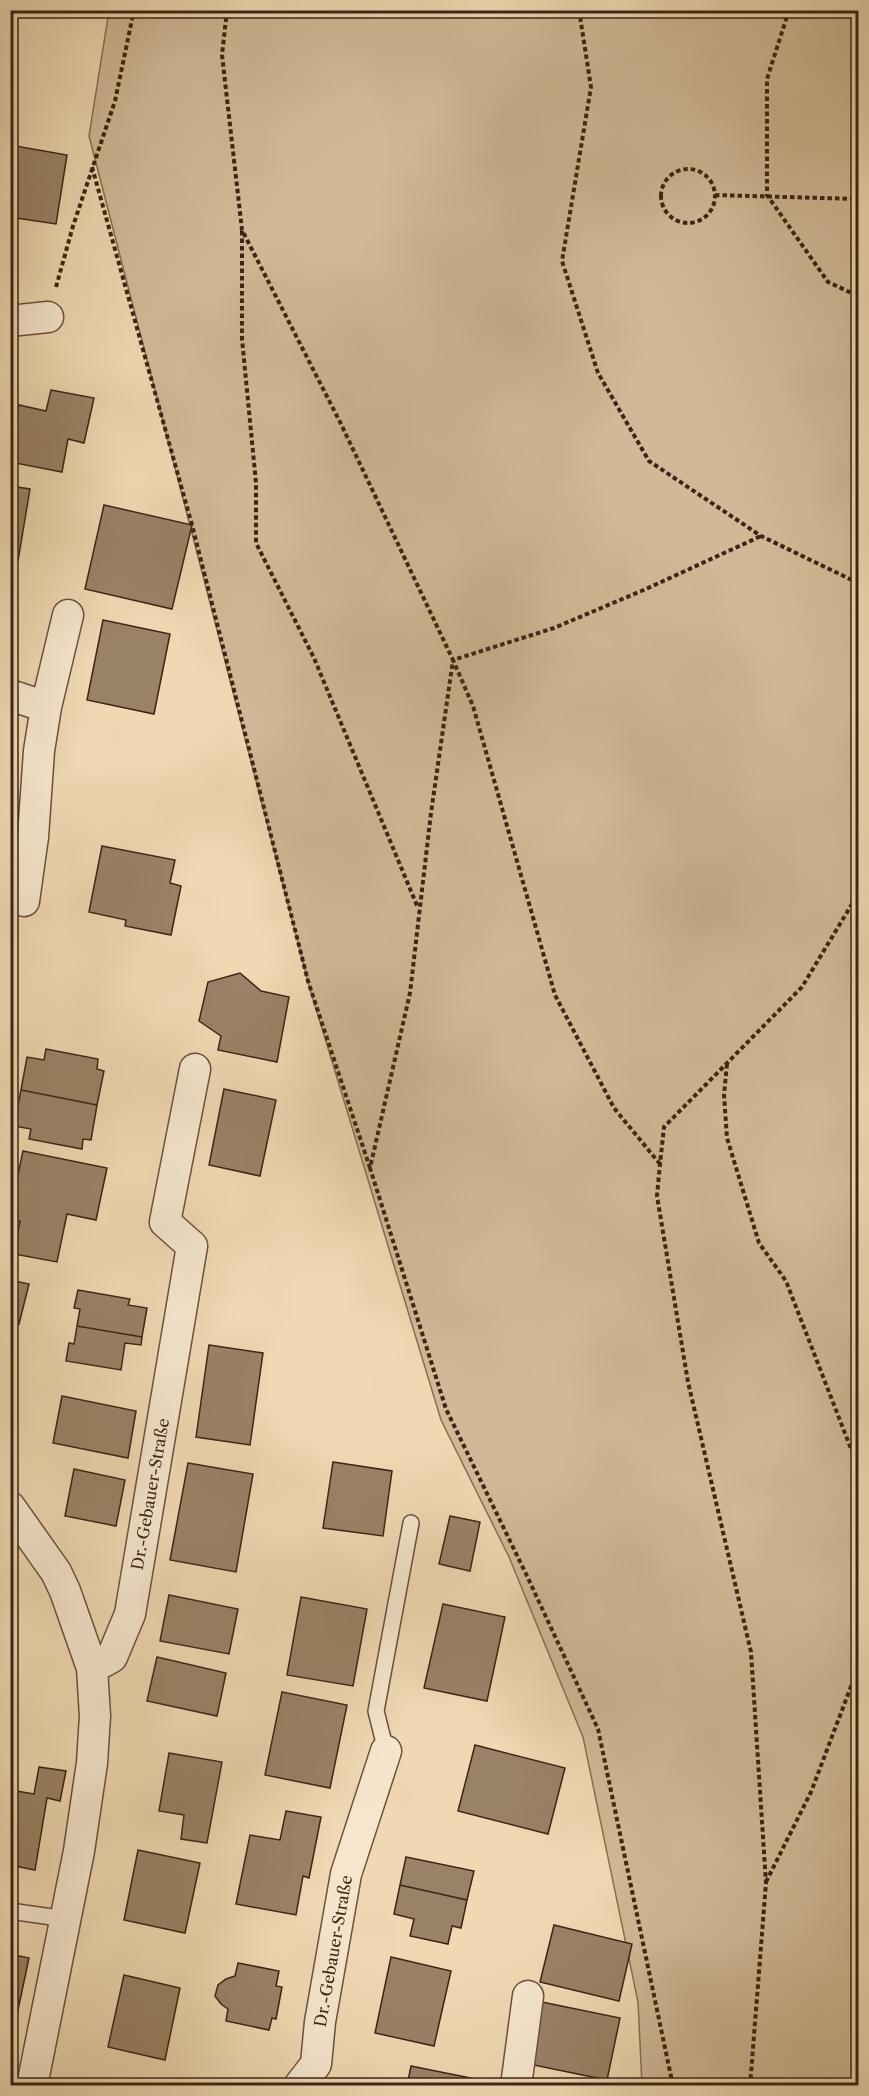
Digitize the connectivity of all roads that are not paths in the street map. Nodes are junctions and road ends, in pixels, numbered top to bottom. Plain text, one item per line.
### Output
1 (48, 317) road end
2 (10, 321) edge
3 (68, 615) dead end
4 (10, 695) edge
5 (46, 707) junction
6 (24, 901) dead end
7 (195, 1069) dead end
8 (10, 1507) edge
9 (411, 1523) dead end
10 (92, 1668) junction
11 (386, 1751) joint
12 (10, 1911) edge
13 (66, 1919) junction
14 (528, 1996) dead end
15 (315, 2078) edge
16 (32, 2085) edge
17 (516, 2085) edge

1 - 2 street
3 - 5 street
4 - 5 street
5 - 6 street
7 - 10 street, Dr.-Gebauer-Straße
8 - 10 street
9 - 11 lane, Dr.-Gebauer-Straße
10 - 13 street
11 - 15 street, Dr.-Gebauer-Straße
12 - 13 lane
13 - 16 street
14 - 17 street

